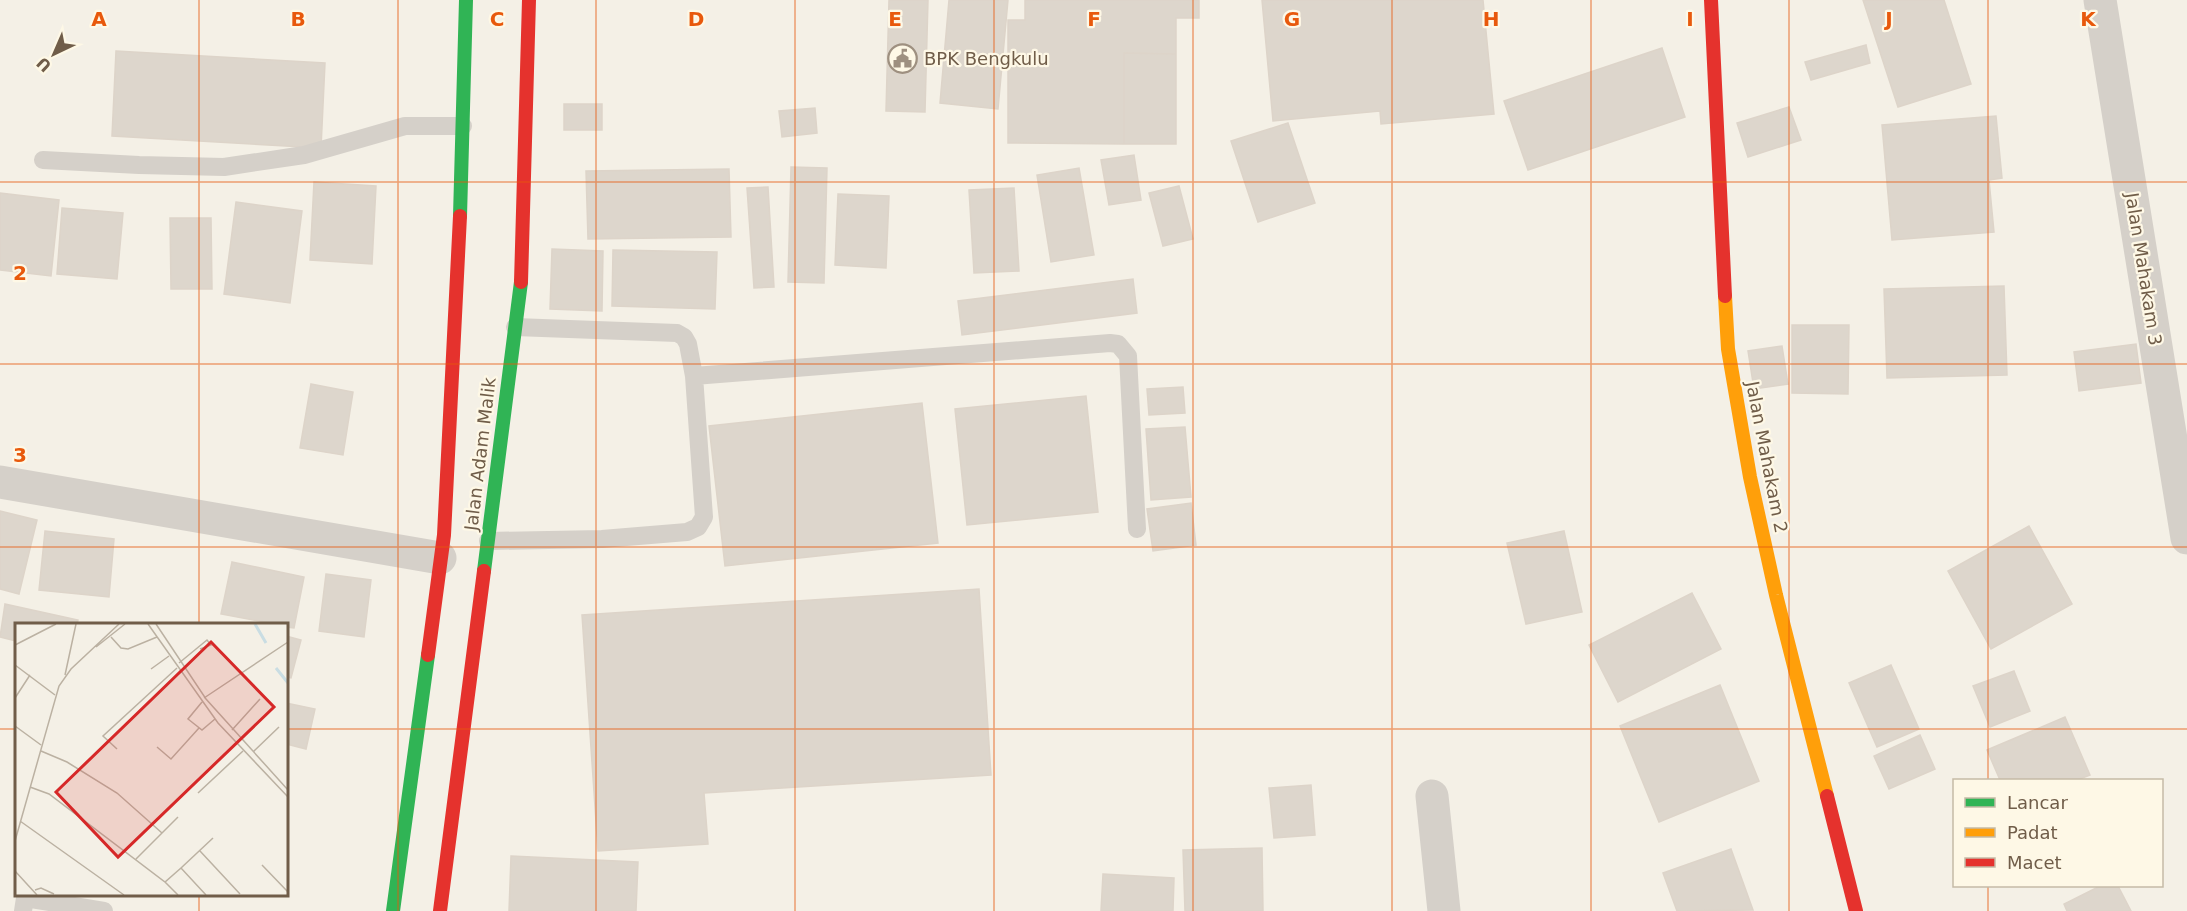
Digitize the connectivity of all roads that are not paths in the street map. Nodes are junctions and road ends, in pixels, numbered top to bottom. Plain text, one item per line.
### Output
1 (466, 0) edge
2 (529, 0) edge
3 (1711, 0) edge
4 (2100, 0) edge
5 (463, 126) junction
6 (43, 160) dead end
7 (515, 327) junction
8 (694, 376) junction
9 (0, 482) edge
10 (1137, 529) dead end
11 (2187, 538) edge
12 (488, 541) junction
13 (440, 558) junction
14 (1432, 796) dead end
15 (23, 911) edge
16 (104, 911) edge
17 (393, 911) edge
18 (440, 911) edge
19 (1444, 911) edge
20 (1856, 911) edge

1 - 5 main road, Jalan Adam Malik
2 - 7 main road, Jalan Adam Malik
3 - 20 main road, Jalan Mahakam 2
4 - 11 street, Jalan Mahakam 3
5 - 6 lane
5 - 13 main road, Jalan Adam Malik
7 - 8 lane
7 - 12 main road, Jalan Adam Malik
8 - 10 lane
8 - 12 lane
9 - 13 street
12 - 18 main road, Jalan Adam Malik
13 - 17 main road, Jalan Adam Malik
14 - 19 street
15 - 16 lane

